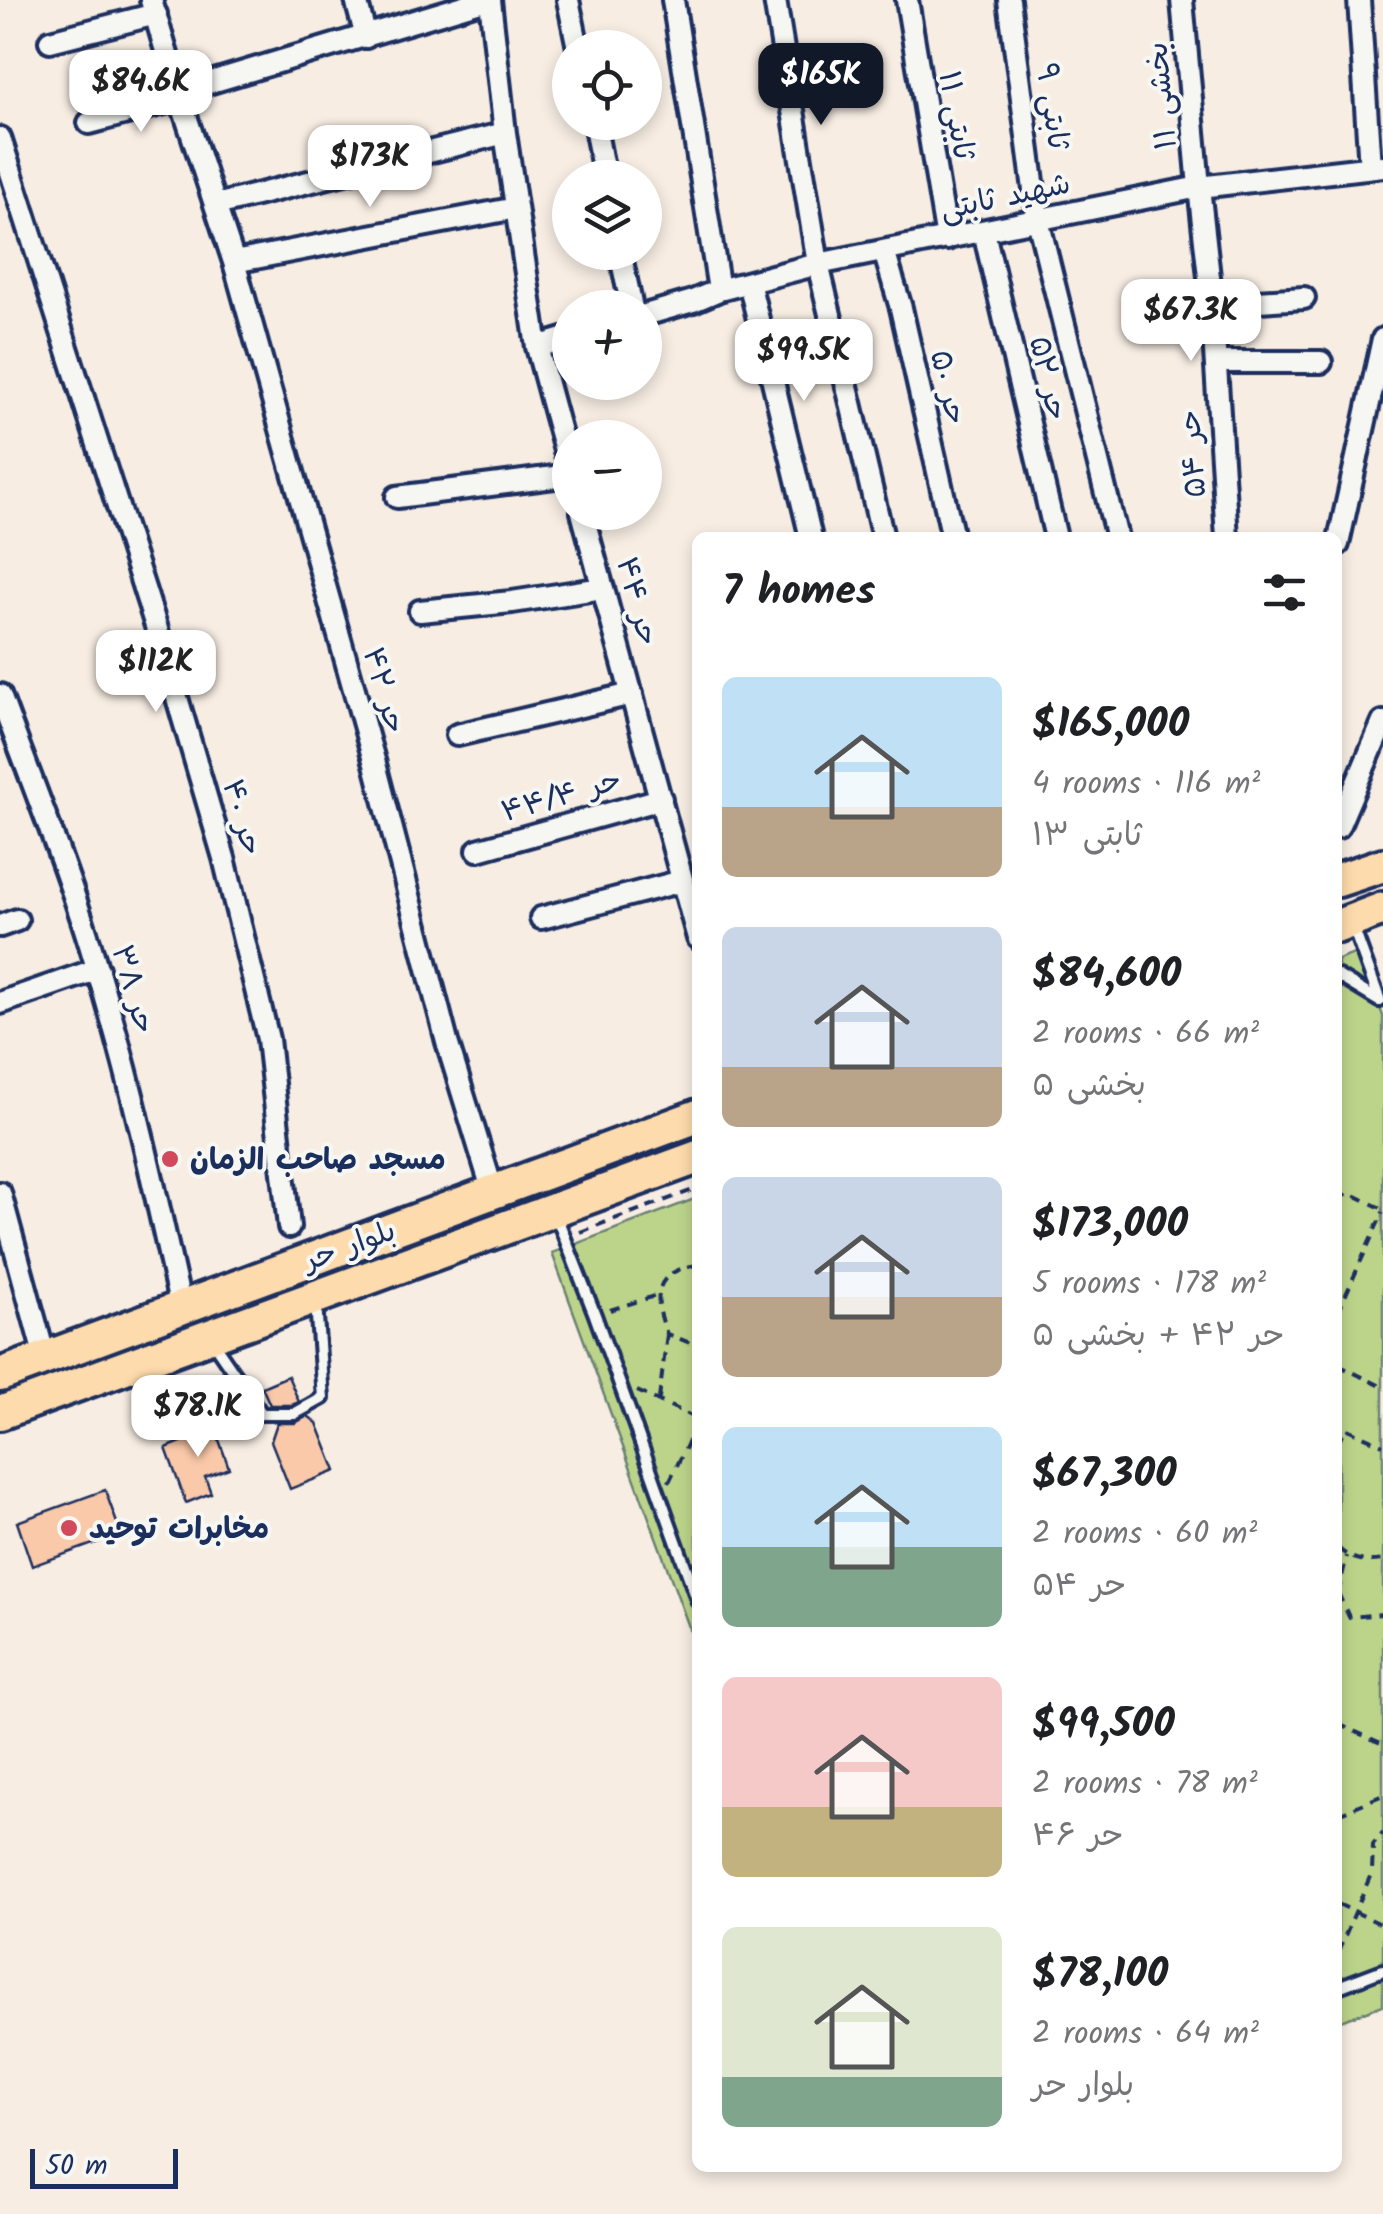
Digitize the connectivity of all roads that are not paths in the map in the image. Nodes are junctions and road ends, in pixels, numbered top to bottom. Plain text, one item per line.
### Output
1 (356, 0) edge
2 (487, 0) edge
3 (568, 0) edge
4 (672, 0) edge
5 (775, 0) edge
6 (907, 0) edge
7 (1009, 0) edge
8 (1182, 0) edge
9 (1360, 0) edge
10 (154, 4) edge
11 (574, 30) edge
12 (366, 37) junction
13 (50, 41) dead end
14 (179, 95) junction
15 (90, 123) dead end
16 (505, 133) junction
17 (0, 138) edge
18 (1376, 167) edge
19 (1199, 187) junction
20 (216, 205) junction
21 (516, 208) junction
22 (1038, 220) junction
23 (984, 232) junction
24 (947, 239) junction
25 (884, 252) junction
26 (234, 262) junction
27 (818, 264) junction
28 (749, 282) junction
29 (718, 290) junction
30 (1304, 298) dead end
31 (1212, 299) junction
32 (1137, 306) dead end
33 (662, 310) edge
34 (1383, 338) edge
35 (552, 342) edge
36 (537, 347) junction
37 (1216, 362) junction
38 (1322, 362) dead end
39 (556, 420) edge
40 (552, 474) edge
41 (397, 496) dead end
42 (587, 530) edge
43 (810, 532) edge
44 (882, 532) edge
45 (952, 532) edge
46 (1055, 532) edge
47 (1116, 532) edge
48 (1227, 532) edge
49 (1341, 532) edge
50 (603, 588) junction
51 (420, 612) dead end
52 (632, 694) junction
53 (0, 696) edge
54 (1383, 722) edge
55 (457, 735) dead end
56 (661, 799) junction
57 (1342, 818) edge
58 (478, 850) dead end
59 (1383, 865) edge
60 (1342, 879) edge
61 (682, 880) junction
62 (1383, 910) edge
63 (692, 916) edge
64 (541, 918) dead end
65 (1344, 924) edge
66 (98, 969) junction
67 (1342, 978) edge
68 (0, 1002) edge
69 (692, 1118) edge
70 (692, 1160) edge
71 (493, 1192) junction
72 (0, 1193) edge
73 (559, 1224) junction
74 (289, 1227) dead end
75 (316, 1297) junction
76 (181, 1308) junction
77 (209, 1336) junction
78 (45, 1358) junction
79 (0, 1375) edge
80 (0, 1413) edge
81 (692, 1585) edge
82 (1383, 1970) edge
83 (1342, 1985) edge

1 - 12 street
2 - 12 street
2 - 16 street
3 - 11 street
4 - 29 street
5 - 27 street
6 - 24 street, ثابتی ۱۱
7 - 22 street, ثابتی ۹
8 - 19 street, بخشی ۱۱
9 - 18 street
10 - 13 street
10 - 14 street, حر ۴۲
12 - 14 street
14 - 15 street
14 - 20 street, حر ۴۲
16 - 20 street
16 - 21 street
17 - 74 street, حر ۴۰
18 - 19 street, شهید ثابتی
19 - 22 street, شهید ثابتی
19 - 31 street, حر ۵۴
20 - 26 street, حر ۴۲
21 - 26 street
21 - 36 street
22 - 23 street, شهید ثابتی
22 - 47 street, ثابتی ۹
23 - 24 street, شهید ثابتی
23 - 46 street, حر ۵۲
24 - 25 street, شهید ثابتی
25 - 27 street, شهید ثابتی
25 - 45 street, حر ۵۰
26 - 71 street, حر ۴۲
27 - 28 street, شهید ثابتی
27 - 44 street
28 - 29 street, شهید ثابتی
28 - 43 street
29 - 33 street, شهید ثابتی
30 - 31 street
31 - 32 street
31 - 37 street, حر ۵۴
34 - 49 street
35 - 36 street
36 - 39 street
37 - 38 street
37 - 48 street, حر ۵۴
40 - 41 street
42 - 50 street, حر ۴۴
50 - 51 street
50 - 52 street, حر ۴۴
52 - 55 street
52 - 56 street, حر ۴۴
53 - 66 street, حر ۳۸
54 - 57 street
56 - 58 street, حر ۴۴/۴
56 - 61 street, حر ۴۴
59 - 60 main road
61 - 63 street, حر ۴۴
61 - 64 street
62 - 65 main road
65 - 67 lane
66 - 68 street
66 - 76 street, حر ۳۸
69 - 71 main road, بلوار حر
70 - 73 main road, بلوار حر
71 - 76 main road, بلوار حر
72 - 78 street
73 - 75 main road, بلوار حر
73 - 81 lane
75 - 77 main road, بلوار حر
75 - 77 lane
76 - 78 main road, بلوار حر
77 - 80 main road, بلوار حر
78 - 79 main road, بلوار حر
82 - 83 lane

